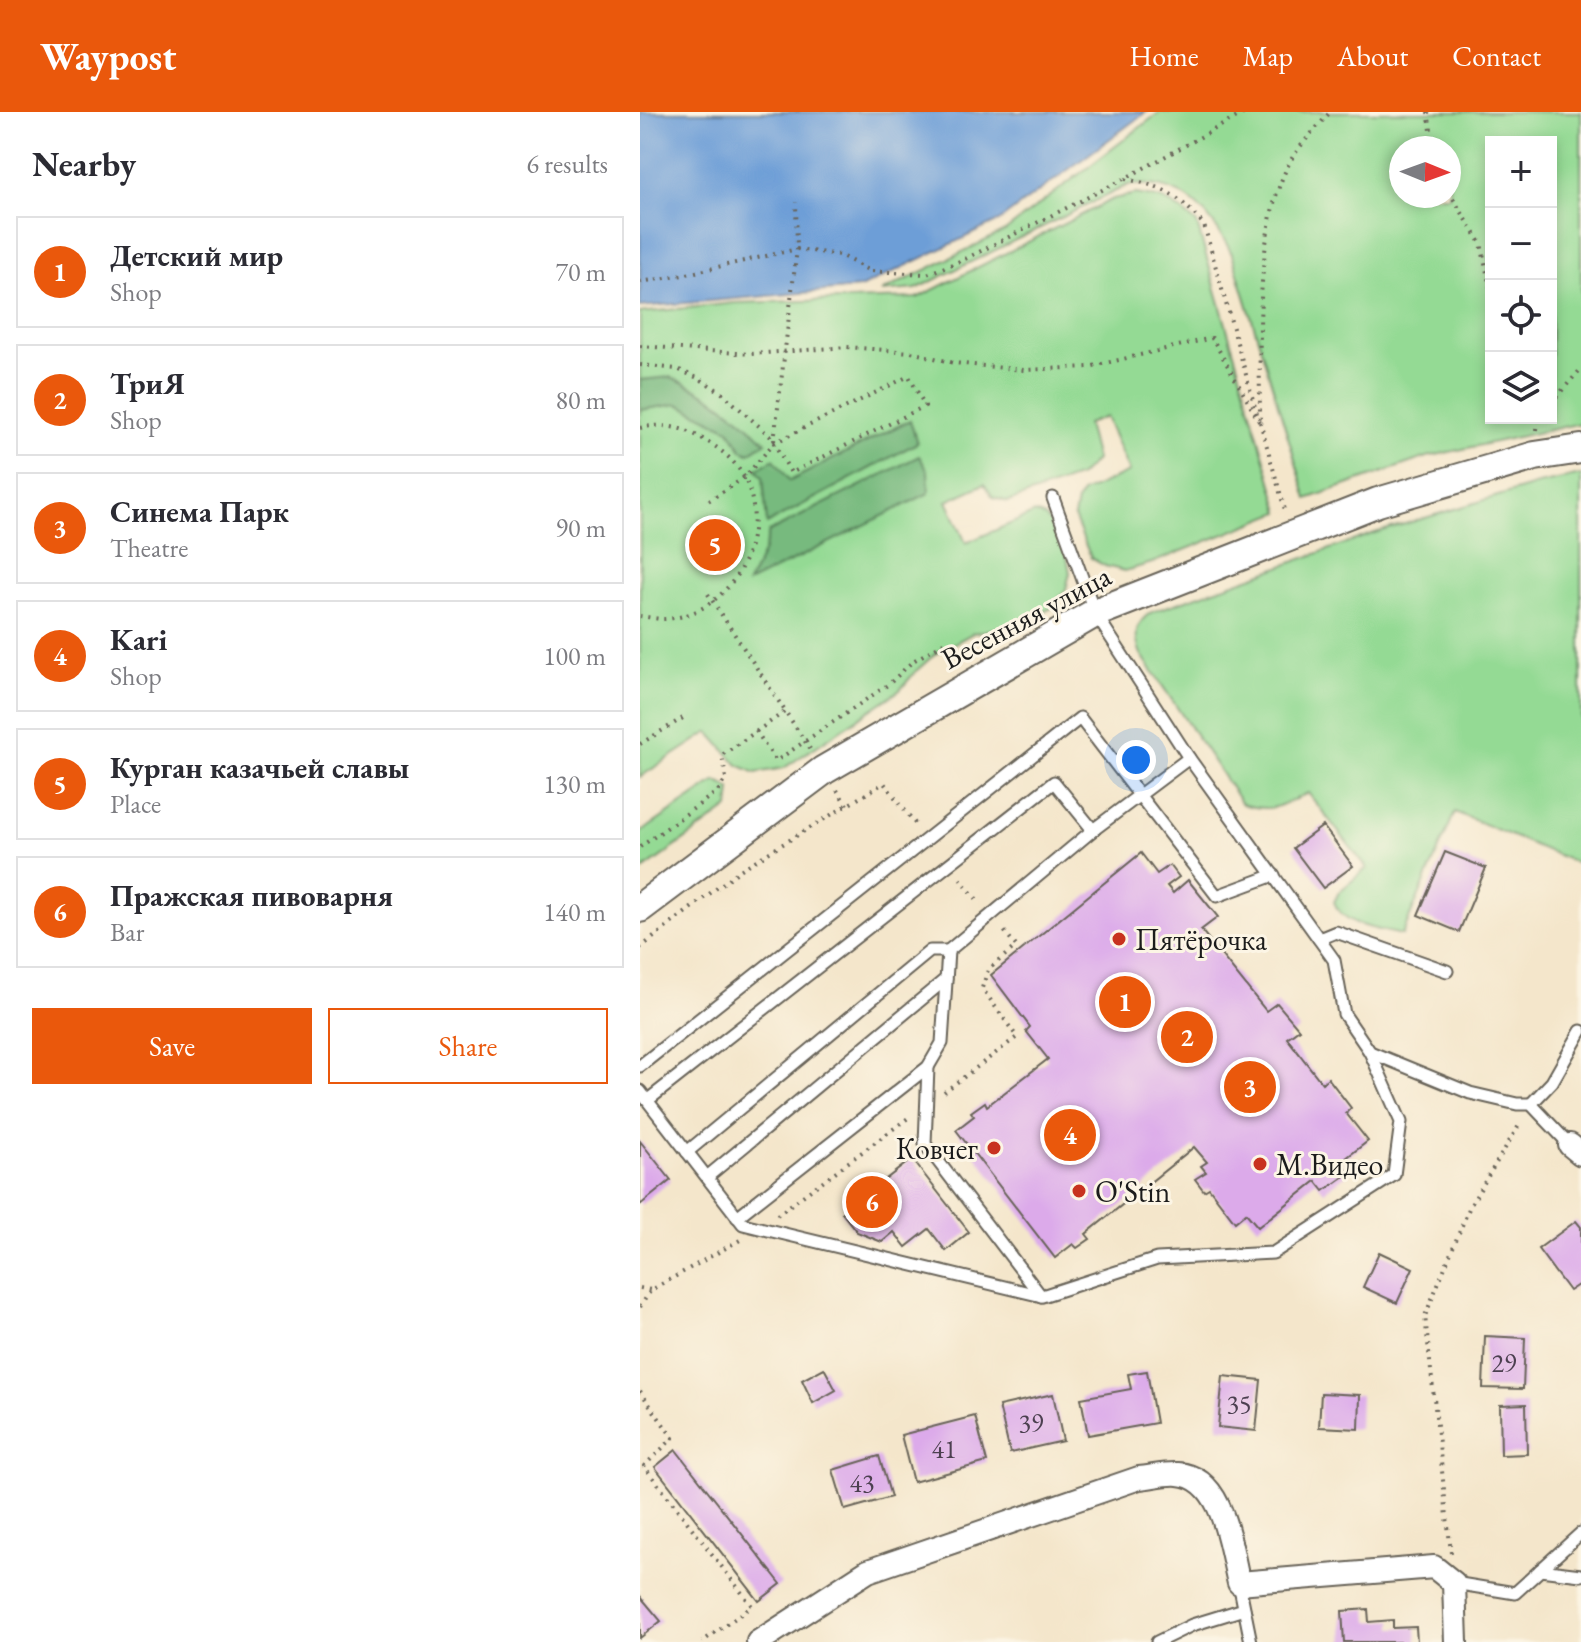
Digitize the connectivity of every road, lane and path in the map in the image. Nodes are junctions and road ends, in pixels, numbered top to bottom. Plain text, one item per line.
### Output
1 (1246, 112) edge
2 (1330, 112) edge
3 (1428, 112) edge
4 (1432, 136) edge
5 (1124, 179) junction
6 (796, 202) dead end
7 (1459, 208) edge
8 (797, 249) junction
9 (1488, 280) edge
10 (640, 282) edge
11 (640, 346) edge
12 (784, 351) junction
13 (640, 365) edge
14 (1581, 369) edge
15 (1557, 396) edge
16 (1260, 423) junction
17 (640, 428) edge
18 (774, 443) junction
19 (1581, 449) edge
20 (744, 478) junction
21 (1053, 498) dead end
22 (705, 503) dead end
23 (1293, 535) junction
24 (708, 594) dead end
25 (713, 600) junction
26 (1095, 613) junction
27 (640, 616) edge
28 (945, 642) dead end
29 (786, 711) junction
30 (683, 718) dead end
31 (756, 731) junction
32 (805, 740) junction
33 (640, 744) edge
34 (1189, 758) junction
35 (824, 770) junction
36 (1139, 796) junction
37 (847, 805) dead end
38 (1093, 830) junction
39 (640, 847) edge
40 (1274, 875) junction
41 (640, 908) edge
42 (1319, 939) junction
43 (948, 951) junction
44 (1447, 971) dead end
45 (946, 979) junction
46 (1581, 1031) edge
47 (1017, 1037) dead end
48 (1370, 1052) junction
49 (640, 1066) edge
50 (928, 1067) junction
51 (1410, 1068) junction
52 (1386, 1089) junction
53 (644, 1096) edge
54 (1531, 1104) junction
55 (926, 1105) junction
56 (1576, 1150) edge
57 (687, 1152) junction
58 (707, 1177) junction
59 (737, 1217) junction
60 (768, 1221) dead end
61 (731, 1245) dead end
62 (640, 1288) edge
63 (651, 1290) junction
64 (1042, 1296) junction
65 (640, 1307) edge
66 (640, 1391) edge
67 (1581, 1533) edge
68 (1540, 1570) junction
69 (1581, 1575) edge
70 (1239, 1583) junction
71 (1454, 1583) junction
72 (1244, 1609) junction
73 (761, 1641) edge
74 (702, 1642) edge
75 (1157, 1642) edge
76 (1251, 1642) edge
77 (1456, 1642) edge

1 - 5 path
2 - 16 path
3 - 4 path
5 - 8 path
5 - 16 path
6 - 8 path
7 - 9 path
8 - 10 path
8 - 12 path
11 - 12 path
12 - 16 path
12 - 18 path
13 - 18 path
14 - 15 path
16 - 23 path
17 - 20 path
18 - 18 path
18 - 20 path
19 - 23 street, Весенняя улица
20 - 22 path
20 - 25 path
21 - 26 lane
23 - 26 street, Весенняя улица
24 - 25 path
25 - 27 path
25 - 29 path
26 - 34 lane
26 - 35 street, Весенняя улица
28 - 32 path
29 - 31 path
29 - 32 path
30 - 33 path
31 - 32 path
31 - 39 path
32 - 35 path
34 - 36 lane
34 - 40 lane
35 - 37 path
35 - 41 street, Весенняя улица
36 - 38 lane
36 - 40 lane
36 - 49 lane
38 - 43 lane
38 - 53 lane
40 - 42 lane
42 - 44 lane
42 - 48 lane
43 - 45 lane
43 - 57 lane
45 - 50 lane
45 - 58 lane
46 - 54 lane
47 - 55 path
48 - 51 lane
48 - 52 lane
50 - 55 lane
50 - 59 lane
51 - 52 lane
51 - 54 lane
52 - 64 lane
53 - 57 lane
54 - 56 lane
54 - 71 path
55 - 60 path
55 - 64 lane
57 - 58 lane
58 - 59 lane
59 - 64 lane
61 - 63 path
62 - 63 path
63 - 65 path
66 - 74 path
67 - 68 lane
68 - 69 lane
68 - 71 lane
70 - 71 street
70 - 72 lane
70 - 73 street
71 - 77 street
72 - 75 lane
72 - 76 lane

